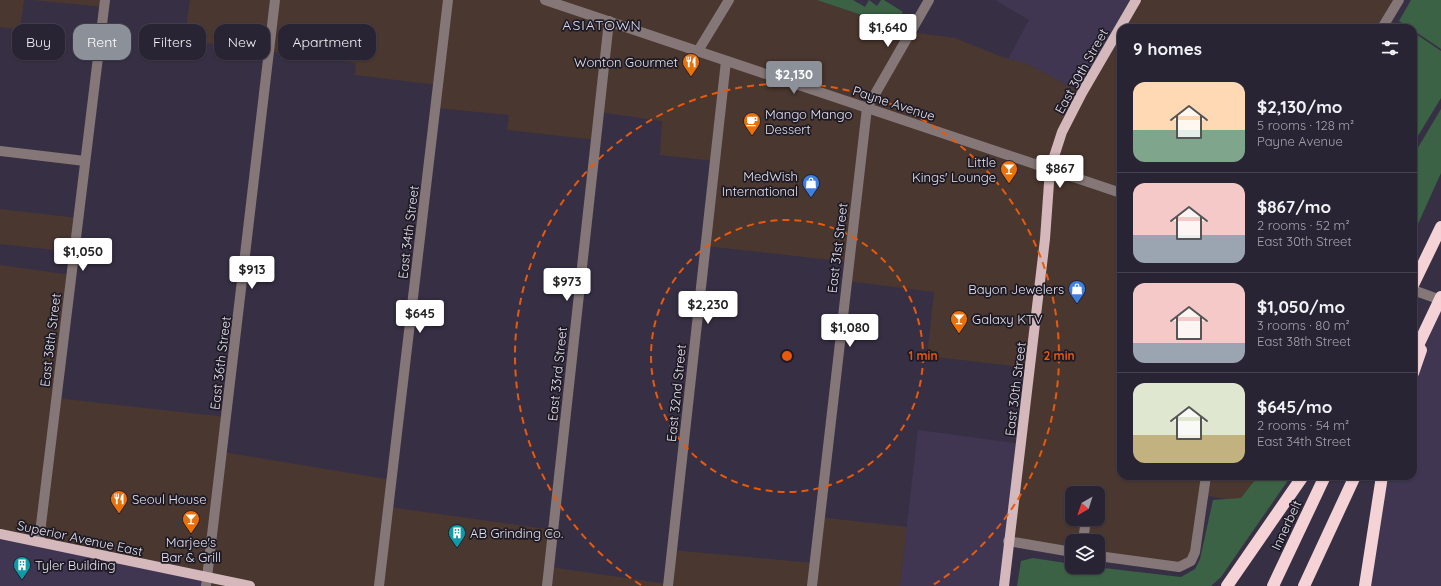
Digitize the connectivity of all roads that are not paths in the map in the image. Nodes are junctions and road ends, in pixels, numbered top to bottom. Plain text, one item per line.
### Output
1 (104, 0) edge
2 (275, 0) edge
3 (448, 0) edge
4 (545, 0) edge
5 (729, 0) edge
6 (930, 0) edge
7 (1136, 0) edge
8 (1399, 0) edge
9 (609, 21) junction
10 (1122, 24) edge
11 (1384, 24) edge
12 (1117, 33) edge
13 (698, 51) junction
14 (726, 60) junction
15 (867, 108) junction
16 (0, 151) edge
17 (85, 161) junction
18 (1050, 169) junction
19 (1117, 191) edge
20 (1441, 226) edge
21 (1417, 277) edge
22 (1417, 291) edge
23 (1441, 299) edge
24 (1430, 321) junction
25 (1417, 348) edge
26 (1417, 361) edge
27 (1205, 480) edge
28 (1300, 480) edge
29 (1323, 480) edge
30 (1353, 480) edge
31 (1381, 480) edge
32 (0, 534) edge
33 (39, 541) junction
34 (1008, 541) junction
35 (1065, 551) edge
36 (1105, 557) edge
37 (207, 582) edge
38 (1227, 585) edge
39 (250, 586) edge
40 (379, 586) edge
41 (546, 586) edge
42 (668, 586) edge
43 (812, 586) edge
44 (1004, 586) edge
45 (1273, 586) edge
46 (1304, 586) edge
47 (1365, 586) edge

1 - 17 street, East 38th Street
2 - 37 street, East 36th Street
3 - 40 street, East 34th Street
4 - 9 street, Payne Avenue
5 - 13 street
6 - 15 street, East 31st Street
7 - 10 main road, East 30th Street
8 - 11 street
9 - 13 street, Payne Avenue
9 - 41 street, East 33rd Street
12 - 18 main road, East 30th Street
13 - 14 street, Payne Avenue
14 - 15 street, Payne Avenue
14 - 42 street, East 32nd Street
15 - 18 street, Payne Avenue
15 - 43 street, East 31st Street
16 - 17 street
17 - 33 street, East 38th Street
18 - 19 street, Payne Avenue
18 - 34 main road, East 30th Street
20 - 21 highway
22 - 23 street
23 - 24 highway
24 - 25 highway
24 - 26 highway
27 - 36 street
28 - 38 highway
29 - 45 highway, Innerbelt
30 - 46 highway
31 - 47 highway
32 - 33 main road, Superior Avenue East
33 - 37 main road, Superior Avenue East
34 - 35 street
34 - 44 main road, East 30th Street
37 - 39 main road, Superior Avenue East

